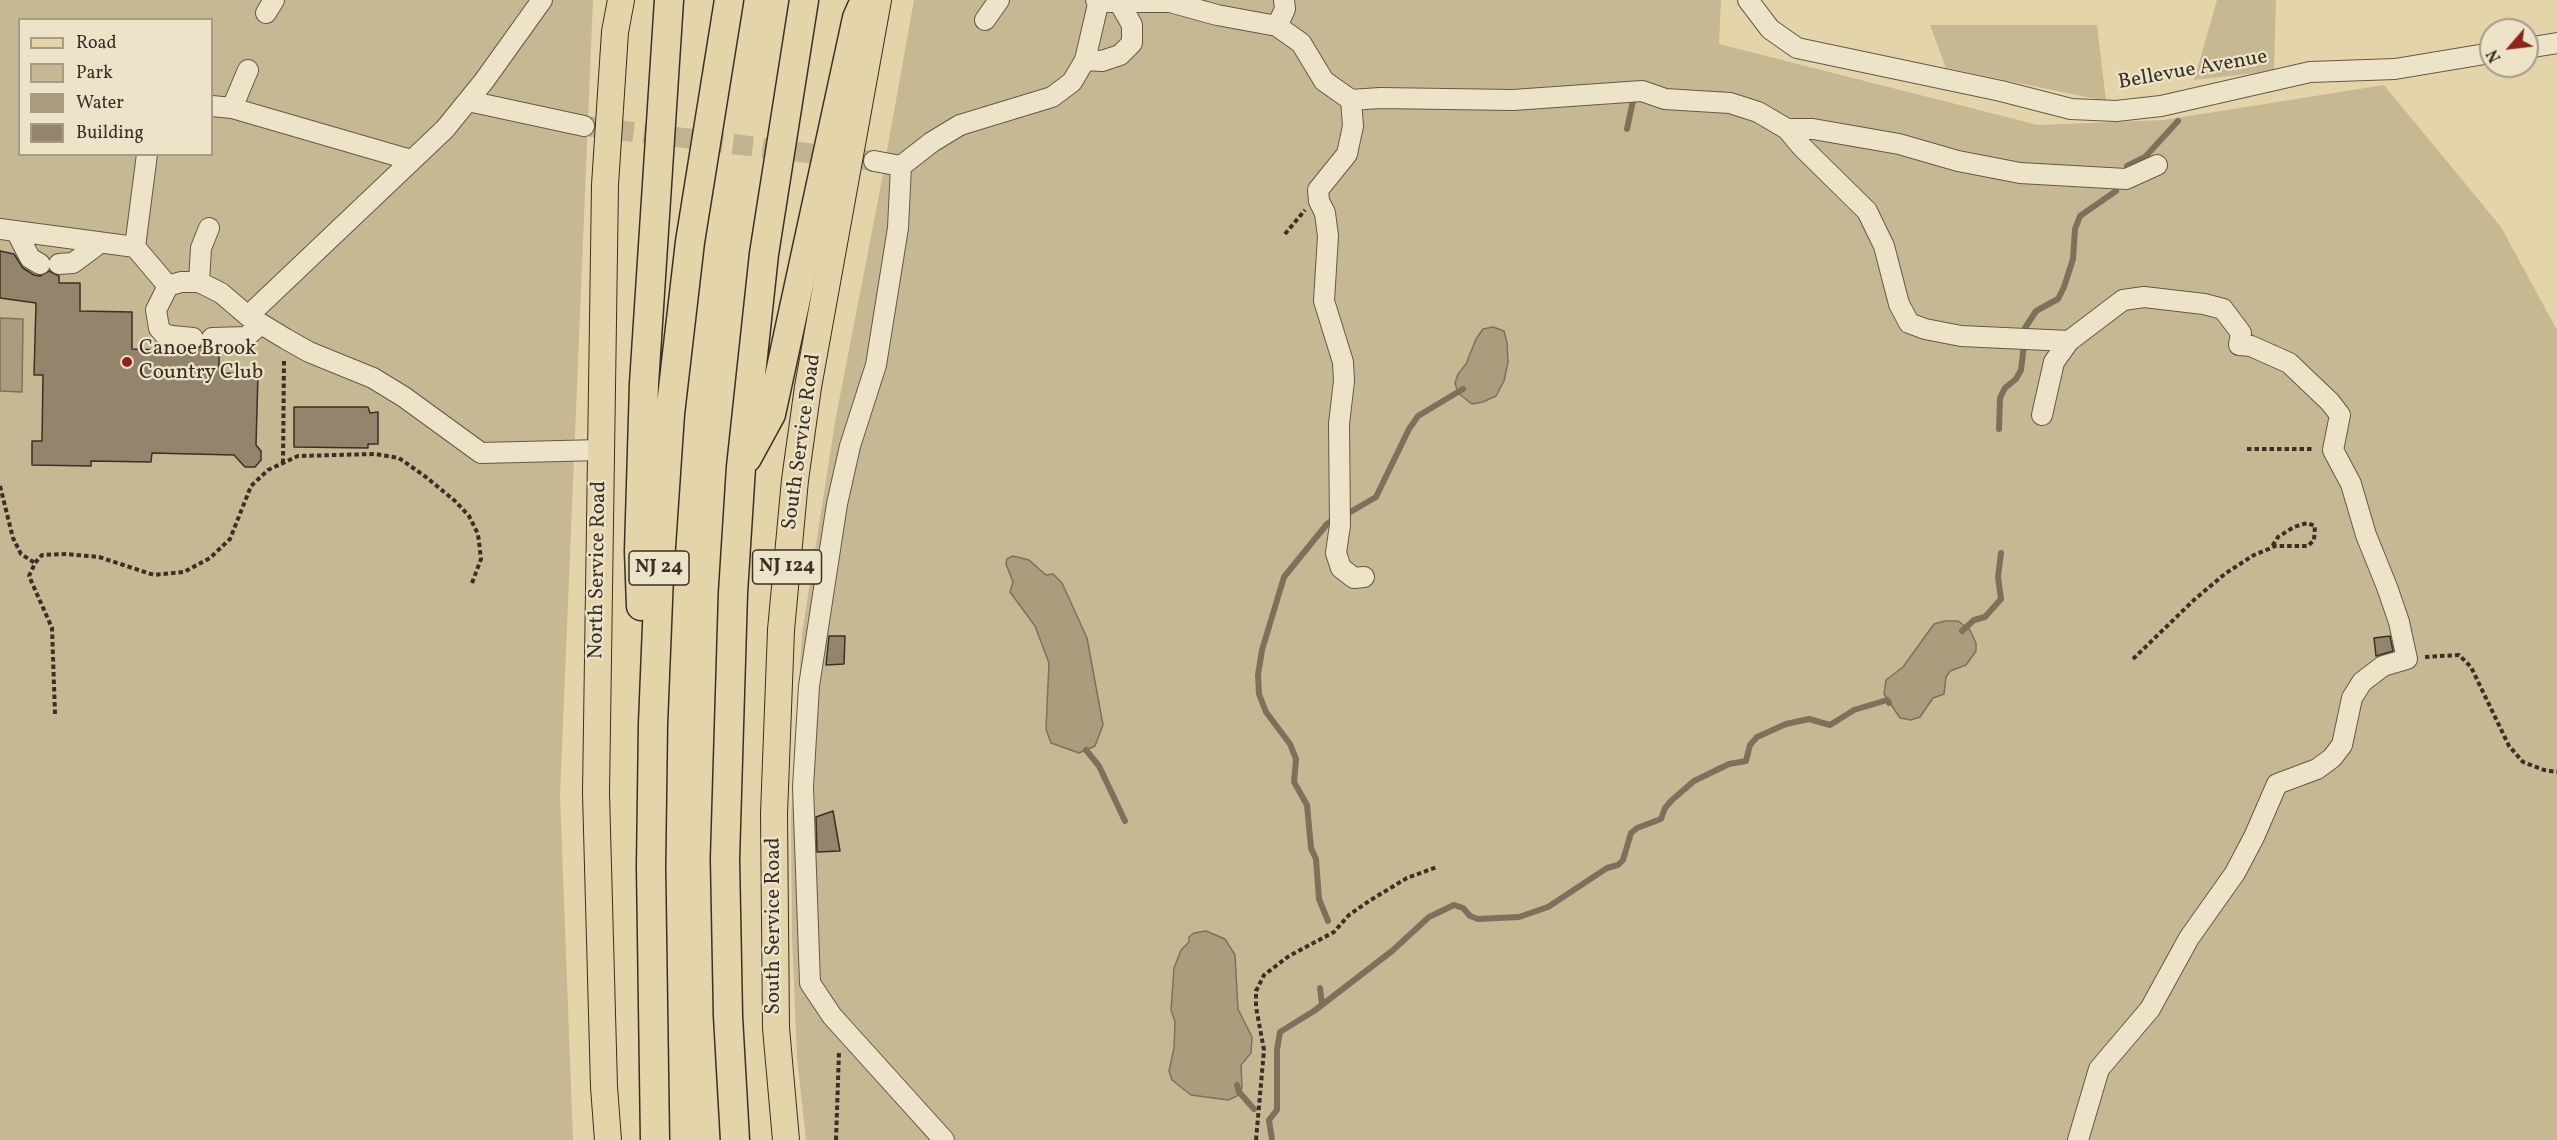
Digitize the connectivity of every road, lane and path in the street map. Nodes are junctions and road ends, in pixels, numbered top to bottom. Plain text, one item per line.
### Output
1 (542, 0) edge
2 (621, 0) edge
3 (669, 0) edge
4 (729, 0) edge
5 (804, 0) edge
6 (866, 0) edge
7 (878, 0) edge
8 (999, 0) edge
9 (1284, 0) edge
10 (1748, 0) edge
11 (1098, 1) edge
12 (1119, 2) junction
13 (985, 20) dead end
14 (1277, 26) junction
15 (2557, 43) edge
16 (2539, 46) edge
17 (2479, 55) edge
18 (1085, 60) junction
19 (248, 70) dead end
20 (1351, 100) junction
21 (468, 101) junction
22 (213, 106) edge
23 (232, 108) junction
24 (584, 126) tunnel mouth
25 (1787, 129) junction
26 (147, 156) edge
27 (411, 160) junction
28 (874, 160) tunnel mouth
29 (2157, 165) dead end
30 (901, 166) junction
31 (209, 228) dead end
32 (8, 230) edge
33 (100, 243) junction
34 (135, 247) junction
35 (198, 282) junction
36 (168, 286) junction
37 (254, 320) junction
38 (286, 339) junction
39 (2069, 341) junction
40 (2042, 415) dead end
41 (2247, 449) dead end
42 (601, 450) junction
43 (2333, 450) junction
44 (283, 463) junction
45 (741, 467) junction
46 (0, 486) edge
47 (2271, 548) junction
48 (35, 563) junction
49 (1364, 577) dead end
50 (472, 583) dead end
51 (2133, 659) dead end
52 (2406, 659) junction
53 (56, 714) dead end
54 (2557, 772) edge
55 (651, 867) junction
56 (1437, 867) dead end
57 (841, 1027) junction
58 (608, 1140) edge
59 (655, 1140) edge
60 (735, 1140) edge
61 (786, 1140) edge
62 (836, 1140) edge
63 (944, 1140) edge
64 (1256, 1140) edge
65 (2078, 1140) edge

1 - 21 street
2 - 42 main road, North Service Road
3 - 55 highway
4 - 55 highway, NJ 24
5 - 45 highway
6 - 45 highway
7 - 61 main road, South Service Road / NJ 124
8 - 13 street
9 - 14 street
10 - 17 street, Bellevue Avenue
11 - 12 street
11 - 18 street
12 - 14 street
12 - 18 street
14 - 20 street
15 - 16 street
18 - 30 street
19 - 23 street
20 - 25 street
20 - 49 street
21 - 24 street
21 - 27 street
22 - 23 street
23 - 27 street
25 - 29 street
25 - 39 street
26 - 34 street
27 - 37 street
28 - 30 street
30 - 57 street
31 - 35 street
32 - 33 street
32 - 33 street
33 - 34 street
34 - 36 street
35 - 36 street
35 - 37 street
36 - 37 street
37 - 38 street
38 - 42 street
38 - 44 path
39 - 40 street
39 - 43 street
41 - 43 path
42 - 58 main road, North Service Road
43 - 52 street
44 - 48 path
44 - 50 path
45 - 60 highway
46 - 48 path
47 - 47 path
47 - 51 path
48 - 53 path
52 - 54 path
52 - 65 street
55 - 59 highway, NJ 24
56 - 64 path
57 - 62 path
57 - 63 street

